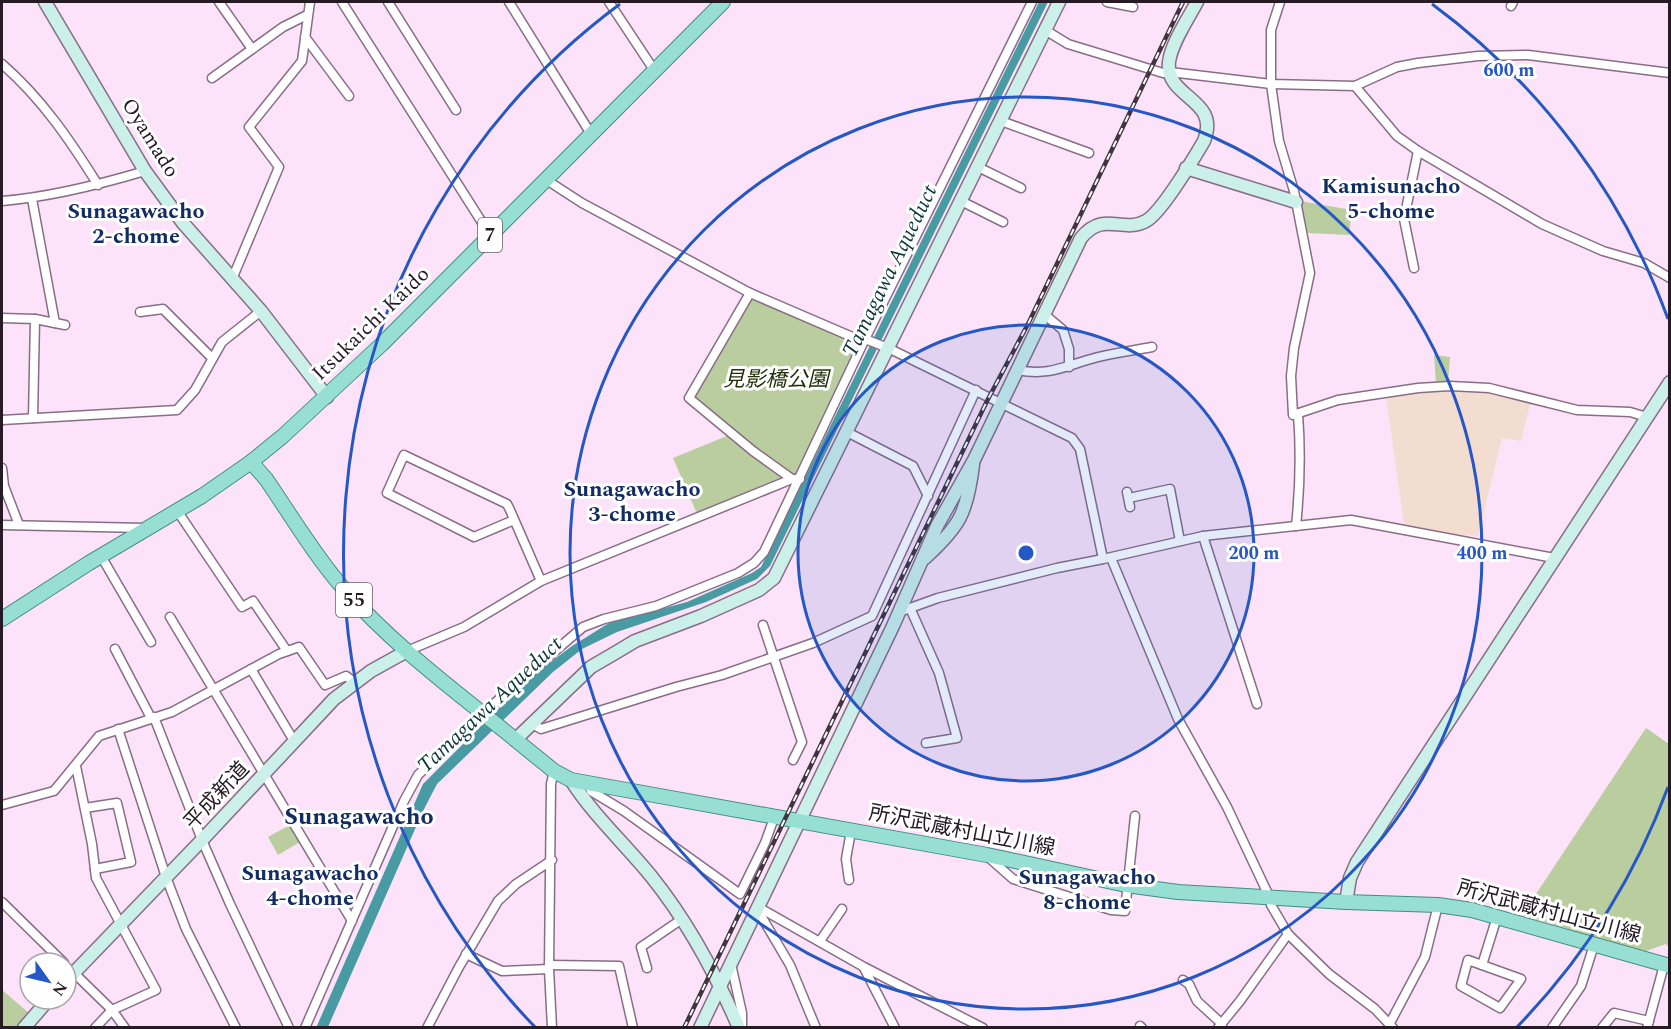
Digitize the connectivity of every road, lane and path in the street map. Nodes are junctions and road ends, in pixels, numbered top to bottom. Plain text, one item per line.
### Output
1 (45, 2) edge
2 (219, 2) edge
3 (310, 2) edge
4 (342, 2) edge
5 (388, 2) edge
6 (509, 2) edge
7 (609, 2) edge
8 (723, 2) edge
9 (1032, 2) edge
10 (1107, 2) edge
11 (1197, 2) edge
12 (1280, 2) edge
13 (1055, 3) edge
14 (1133, 7) dead end
15 (307, 15) junction
16 (1045, 30) junction
17 (305, 37) junction
18 (252, 50) junction
19 (2, 64) edge
20 (654, 70) junction
21 (1170, 72) junction
22 (1670, 73) edge
23 (212, 78) dead end
24 (1271, 84) junction
25 (1355, 86) junction
26 (349, 96) dead end
27 (456, 110) dead end
28 (1001, 121) junction
29 (591, 134) junction
30 (1418, 151) junction
31 (1089, 153) dead end
32 (978, 167) junction
33 (1186, 168) junction
34 (146, 171) junction
35 (545, 179) junction
36 (98, 185) junction
37 (1021, 188) dead end
38 (32, 199) junction
39 (2, 201) edge
40 (961, 201) junction
41 (1296, 201) junction
42 (1003, 222) dead end
43 (490, 235) junction
44 (1414, 268) dead end
45 (233, 277) junction
46 (1670, 278) edge
47 (750, 293) junction
48 (261, 311) junction
49 (140, 312) dead end
50 (1044, 314) junction
51 (2, 318) edge
52 (35, 319) junction
53 (55, 323) junction
54 (65, 325) dead end
55 (868, 340) junction
56 (1152, 347) dead end
57 (886, 348) junction
58 (212, 358) junction
59 (1069, 367) junction
60 (1017, 370) junction
61 (1670, 382) edge
62 (976, 390) junction
63 (327, 397) junction
64 (1001, 403) junction
65 (1298, 414) junction
66 (1647, 417) junction
67 (33, 418) junction
68 (2, 420) edge
69 (847, 432) junction
70 (974, 460) junction
71 (251, 462) junction
72 (2, 468) edge
73 (796, 479) junction
74 (928, 496) junction
75 (1129, 499) dead end
76 (178, 512) junction
77 (514, 520) junction
78 (2, 525) edge
79 (20, 525) junction
80 (1296, 526) junction
81 (150, 528) junction
82 (1203, 536) junction
83 (1180, 541) junction
84 (101, 556) junction
85 (1554, 558) junction
86 (924, 559) junction
87 (1107, 559) junction
88 (541, 581) junction
89 (905, 610) junction
90 (170, 617) dead end
91 (2, 619) edge
92 (763, 625) dead end
93 (151, 642) dead end
94 (115, 648) dead end
95 (287, 651) junction
96 (407, 651) junction
97 (773, 657) junction
98 (252, 669) junction
99 (354, 682) junction
100 (213, 690) junction
101 (1257, 704) dead end
102 (485, 715) junction
103 (152, 718) junction
104 (532, 724) junction
105 (118, 729) junction
106 (512, 736) junction
107 (294, 741) junction
108 (926, 743) dead end
109 (793, 760) dead end
110 (76, 766) junction
111 (554, 771) junction
112 (263, 774) junction
113 (571, 780) junction
114 (588, 783) junction
115 (2, 805) edge
116 (85, 808) junction
117 (1135, 816) dead end
118 (774, 818) junction
119 (799, 822) junction
120 (851, 831) junction
121 (202, 840) junction
122 (987, 855) junction
123 (552, 860) junction
124 (95, 869) junction
125 (166, 877) junction
126 (849, 880) dead end
127 (1126, 885) junction
128 (1270, 896) junction
129 (2, 902) edge
130 (1346, 902) junction
131 (1438, 905) junction
132 (757, 908) junction
133 (842, 909) dead end
134 (1497, 917) junction
135 (682, 919) junction
136 (352, 921) junction
137 (121, 923) junction
138 (1288, 934) junction
139 (820, 941) junction
140 (1594, 945) junction
141 (50, 951) edge
142 (466, 954) junction
143 (78, 961) edge
144 (730, 964) junction
145 (1482, 965) junction
146 (1667, 965) edge
147 (549, 967) junction
148 (864, 967) junction
149 (647, 968) dead end
150 (78, 979) edge
151 (1183, 980) dead end
152 (720, 984) junction
153 (112, 1010) junction
154 (39, 1011) edge
155 (1648, 1024) edge
156 (1392, 1025) edge
157 (1220, 1026) edge
158 (24, 1028) edge
159 (95, 1028) edge
160 (125, 1028) edge
161 (236, 1028) edge
162 (289, 1028) edge
163 (305, 1028) edge
164 (427, 1028) edge
165 (552, 1028) edge
166 (633, 1028) edge
167 (700, 1028) edge
168 (740, 1028) edge
169 (816, 1028) edge
170 (895, 1028) edge
171 (983, 1028) edge
172 (1552, 1028) edge
173 (1602, 1028) edge

1 - 34 street, Oyamado
2 - 18 street
3 - 15 street
4 - 43 street
5 - 27 street
6 - 29 street
7 - 20 street
8 - 20 main road, Itsukaichi Kaido / 7
9 - 55 street
10 - 14 street
11 - 21 street
12 - 24 street
13 - 16 street
15 - 17 street
15 - 18 street
16 - 21 street
16 - 28 street
17 - 26 street
17 - 45 street
18 - 23 street
19 - 36 street
20 - 29 main road, Itsukaichi Kaido / 7
21 - 24 street
21 - 33 street
22 - 25 street
24 - 25 street
24 - 41 street
25 - 30 street
28 - 31 street
28 - 32 street
29 - 35 main road, Itsukaichi Kaido / 7
30 - 44 street
30 - 46 street
32 - 37 street
32 - 40 street
33 - 41 street
33 - 50 street
34 - 36 street
34 - 45 street, Oyamado
35 - 43 main road, Itsukaichi Kaido / 7
35 - 47 street
36 - 38 street
38 - 39 street
38 - 53 street
40 - 42 street
40 - 57 street
41 - 65 street
43 - 63 main road, Itsukaichi Kaido / 7
45 - 48 street, Oyamado
47 - 55 street
47 - 73 street
48 - 58 street
48 - 63 street, Oyamado
49 - 58 street
50 - 59 street
50 - 60 street
51 - 52 street
52 - 53 street
52 - 67 street
53 - 54 street
55 - 57 street
55 - 73 street
56 - 59 street
57 - 62 street
57 - 69 street
58 - 67 street
59 - 60 street
60 - 64 street
61 - 66 street
62 - 64 street
62 - 74 street
63 - 71 main road, Itsukaichi Kaido / 7
64 - 70 street
64 - 87 street
65 - 66 street
65 - 80 street
66 - 85 street
67 - 68 street
69 - 74 street
69 - 104 street
70 - 86 street
70 - 86 street
71 - 76 main road, Itsukaichi Kaido / 7
71 - 96 main road, 55
72 - 79 street
73 - 88 street
73 - 102 street
74 - 97 street
75 - 83 street
76 - 81 main road, Itsukaichi Kaido / 7
76 - 95 street
77 - 77 street
77 - 88 street
78 - 79 street
79 - 81 street
80 - 82 street
80 - 85 street
81 - 84 main road, Itsukaichi Kaido / 7
82 - 83 street
82 - 101 street
83 - 87 street
84 - 91 main road, Itsukaichi Kaido / 7
84 - 93 street
85 - 130 street
86 - 89 street
87 - 89 street
87 - 128 street
88 - 96 street
89 - 108 street
89 - 119 street
90 - 100 street
92 - 97 street
94 - 103 street
95 - 98 street
95 - 99 street
96 - 99 street, 平成新道
96 - 102 main road, 55
97 - 104 street
97 - 109 street
98 - 100 street
98 - 107 street
99 - 107 street, 平成新道
100 - 103 street
100 - 112 street
102 - 106 main road, 55
102 - 136 street
103 - 105 street
103 - 121 street
104 - 106 street
105 - 110 street
105 - 125 street
106 - 111 main road, 所沢武蔵村山立川線 / 55
107 - 112 street, 平成新道
110 - 115 street
110 - 116 street
111 - 113 main road, 所沢武蔵村山立川線 / 55
111 - 123 street
112 - 121 street, 平成新道
112 - 136 street
113 - 114 main road, 所沢武蔵村山立川線 / 55
113 - 135 street
114 - 118 main road, 所沢武蔵村山立川線 / 55
114 - 118 street
116 - 124 street
116 - 124 street
117 - 127 street
118 - 119 main road, 所沢武蔵村山立川線 / 55
119 - 120 main road, 所沢武蔵村山立川線 / 55
119 - 132 street
120 - 122 main road, 所沢武蔵村山立川線 / 55
120 - 126 street
121 - 125 street, 平成新道
121 - 162 street
122 - 127 main road, 所沢武蔵村山立川線 / 55
122 - 127 street
123 - 142 street
123 - 147 street
124 - 137 street
125 - 137 street, 平成新道
125 - 161 street
127 - 128 main road, 所沢武蔵村山立川線 / 55
128 - 130 main road, 所沢武蔵村山立川線 / 55
128 - 138 street
129 - 141 street
130 - 131 main road, 所沢武蔵村山立川線 / 55
131 - 134 main road, 所沢武蔵村山立川線 / 55
131 - 156 street
132 - 139 street
132 - 144 street
132 - 169 street
133 - 139 street
134 - 140 main road, 所沢武蔵村山立川線 / 55
134 - 145 street
135 - 149 street
135 - 152 street
136 - 163 street
137 - 143 street, 平成新道
137 - 153 street
138 - 156 street
138 - 157 street
139 - 148 street
140 - 146 main road, 所沢武蔵村山立川線 / 55
140 - 172 street
142 - 147 street
142 - 164 street
144 - 152 street
144 - 168 street
145 - 145 street
146 - 155 street
147 - 165 street
147 - 166 street
148 - 170 street
148 - 171 street
150 - 153 street
151 - 157 street
152 - 167 street
152 - 168 street
153 - 159 street
153 - 160 street
154 - 158 street
155 - 173 street

